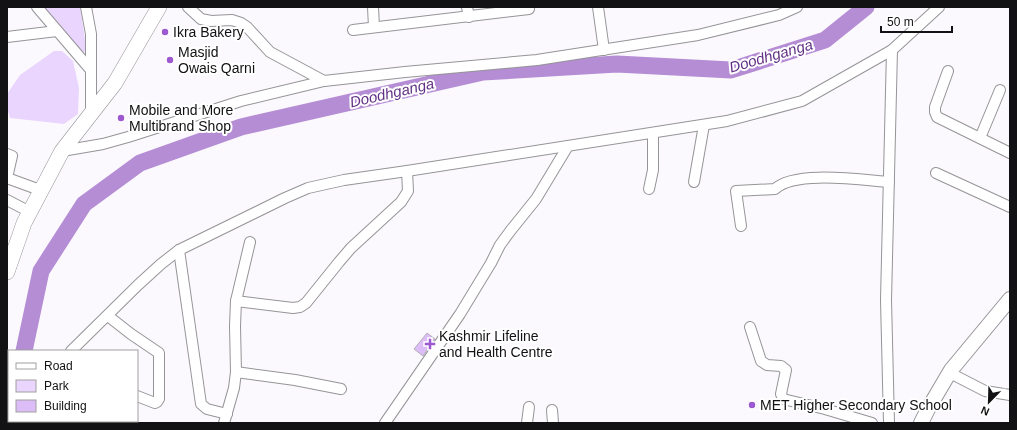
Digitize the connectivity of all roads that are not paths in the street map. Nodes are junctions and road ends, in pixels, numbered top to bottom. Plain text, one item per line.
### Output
1 (38, 7) edge
2 (86, 7) edge
3 (159, 7) edge
4 (188, 7) edge
5 (372, 7) edge
6 (598, 7) edge
7 (797, 7) edge
8 (940, 7) edge
9 (529, 10) dead end
10 (468, 12) edge
11 (374, 27) junction
12 (353, 30) dead end
13 (57, 31) junction
14 (7, 37) edge
15 (604, 50) junction
16 (892, 50) junction
17 (90, 69) junction
18 (948, 71) dead end
19 (324, 81) junction
20 (1000, 90) dead end
21 (91, 114) junction
22 (704, 125) junction
23 (653, 133) junction
24 (980, 138) junction
25 (568, 146) junction
26 (62, 151) junction
27 (1010, 153) edge
28 (7, 154) edge
29 (407, 172) junction
30 (936, 173) dead end
31 (694, 182) dead end
32 (889, 182) junction
33 (649, 189) dead end
34 (40, 190) junction
35 (7, 200) edge
36 (1010, 207) edge
37 (30, 212) junction
38 (741, 226) dead end
39 (250, 242) dead end
40 (179, 250) junction
41 (7, 272) edge
42 (236, 300) junction
43 (1009, 301) edge
44 (108, 316) junction
45 (750, 327) dead end
46 (72, 350) edge
47 (236, 372) junction
48 (950, 373) junction
49 (341, 389) dead end
50 (1010, 395) edge
51 (138, 396) edge
52 (529, 407) dead end
53 (552, 410) dead end
54 (226, 419) edge
55 (385, 423) edge
56 (527, 423) edge
57 (553, 423) edge
58 (872, 423) edge
59 (889, 423) edge
60 (921, 423) edge

1 - 13 street
2 - 17 street
3 - 21 main road
4 - 19 street
5 - 11 street
6 - 15 street
7 - 15 street
8 - 16 street
9 - 10 street
10 - 11 street
11 - 12 street
13 - 14 street
13 - 17 street
15 - 19 street
16 - 22 street
16 - 32 street
17 - 21 street
18 - 24 street
19 - 26 street
20 - 24 street
21 - 26 main road
22 - 23 street
22 - 31 street
23 - 25 street
23 - 33 street
24 - 27 street
25 - 29 street
25 - 55 street
26 - 34 main road
28 - 34 street
29 - 40 street
29 - 42 street
30 - 36 street
32 - 38 street
32 - 59 street
34 - 37 main road
35 - 37 street
37 - 41 main road
39 - 42 street
40 - 44 street
40 - 54 street
42 - 47 street
43 - 48 main road
44 - 46 street
44 - 51 street
45 - 58 street
47 - 49 street
47 - 54 street
48 - 50 street
48 - 60 main road
52 - 56 street
53 - 57 street

